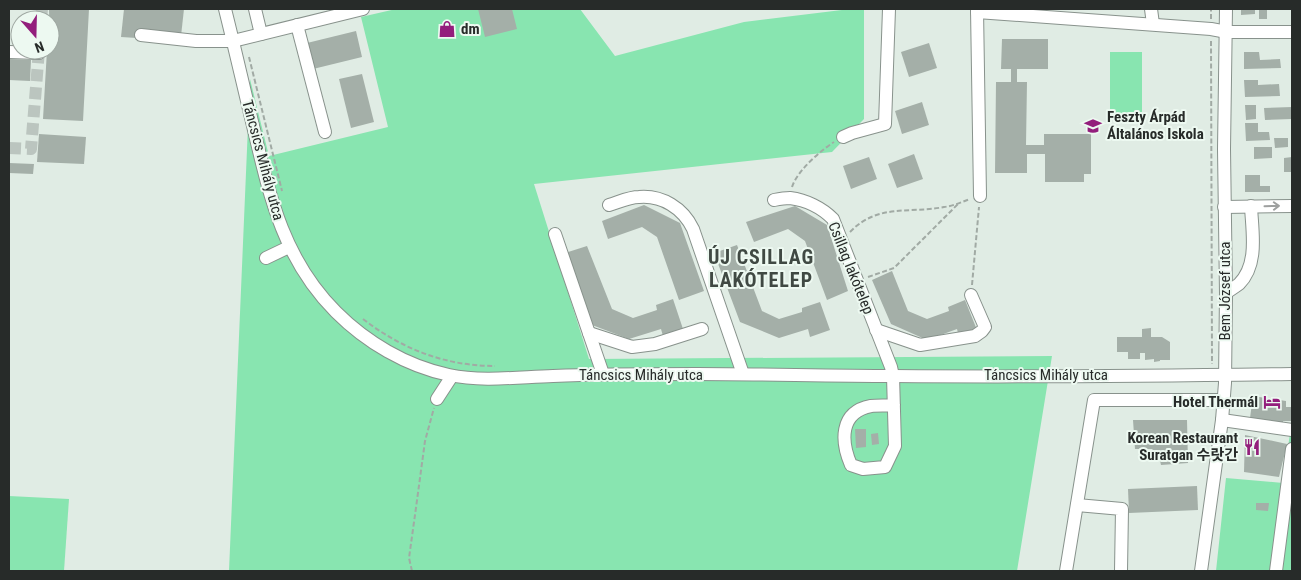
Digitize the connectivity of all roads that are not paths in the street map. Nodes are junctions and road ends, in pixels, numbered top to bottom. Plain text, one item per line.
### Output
1 (224, 9) edge
2 (255, 9) edge
3 (363, 9) edge
4 (889, 9) edge
5 (1151, 9) edge
6 (1226, 9) edge
7 (977, 10) edge
8 (1078, 14) edge
9 (1153, 24) junction
10 (298, 25) junction
11 (1227, 32) junction
12 (1292, 32) edge
13 (261, 34) junction
14 (141, 36) dead end
15 (233, 41) junction
16 (324, 132) dead end
17 (843, 138) road end
18 (980, 196) road end
19 (774, 200) dead end
20 (609, 205) dead end
21 (1251, 206) junction
22 (1292, 206) edge
23 (1224, 207) junction
24 (555, 234) dead end
25 (289, 247) junction
26 (266, 258) dead end
27 (1226, 294) junction
28 (971, 295) road end
29 (702, 330) dead end
30 (876, 330) junction
31 (589, 333) junction
32 (603, 374) junction
33 (743, 374) junction
34 (1292, 374) edge
35 (1218, 375) junction
36 (452, 376) junction
37 (893, 376) junction
38 (437, 399) road end
39 (1224, 400) junction
40 (894, 405) junction
41 (1222, 420) junction
42 (1292, 430) edge
43 (1292, 448) edge
44 (1077, 505) junction
45 (1066, 571) edge
46 (1121, 571) edge
47 (1201, 571) edge
48 (1276, 571) edge

1 - 15 street, Táncsics Mihály utca
2 - 13 street
3 - 10 street
4 - 17 street
5 - 9 street
6 - 11 street, Bem József utca
7 - 8 street
7 - 18 street
8 - 9 street
9 - 11 street
10 - 13 street
10 - 16 street
11 - 12 street
11 - 23 street, Bem József utca
13 - 15 street
14 - 15 street
15 - 25 street, Táncsics Mihály utca
19 - 30 street, Csillag lakótelep
20 - 33 street
21 -> 22 street
21 - 23 street
21 - 27 street
23 - 27 street, Bem József utca
24 - 31 street
25 - 26 street
25 - 36 street, Táncsics Mihály utca
27 - 35 street, Bem József utca
28 - 30 street
29 - 31 street
30 - 37 street, Csillag lakótelep
31 - 32 street
32 - 33 street, Táncsics Mihály utca
32 - 36 street, Táncsics Mihály utca
33 - 37 street, Táncsics Mihály utca
34 - 35 street, Táncsics Mihály utca
35 - 37 street, Táncsics Mihály utca
35 - 39 street, Bem József utca
36 - 38 street
37 - 40 street, Csillag lakótelep
39 - 41 street, Bem József utca
39 - 44 street
40 - 40 street
41 - 42 street
41 - 47 street, Bem József utca
43 - 48 street
44 - 45 street
44 - 46 street

